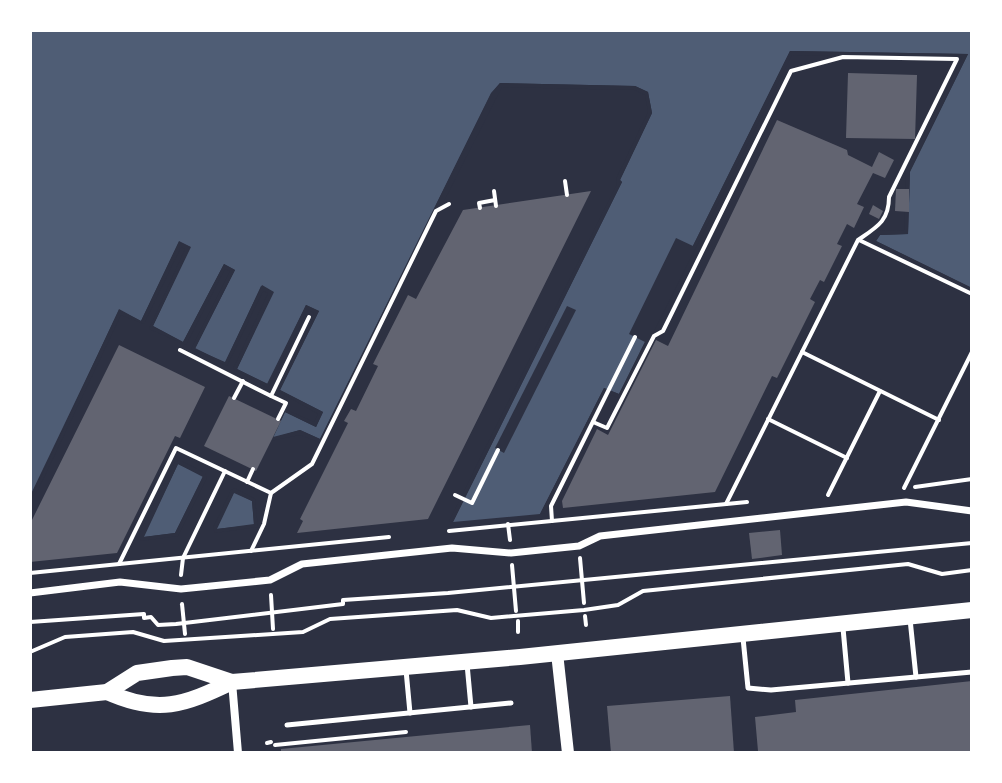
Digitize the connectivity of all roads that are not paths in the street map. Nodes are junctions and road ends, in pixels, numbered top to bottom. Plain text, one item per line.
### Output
1 (972, 511) edge
2 (30, 593) edge
3 (972, 610) edge
4 (910, 616) junction
5 (842, 623) junction
6 (743, 633) junction
7 (557, 653) junction
8 (467, 662) junction
9 (406, 667) junction
10 (972, 672) edge
11 (916, 677) junction
12 (232, 682) junction
13 (848, 683) junction
14 (107, 692) junction
15 (30, 700) edge
16 (511, 703) dead end
17 (471, 707) junction
18 (410, 713) junction
19 (287, 725) dead end
20 (238, 753) edge
21 (568, 753) edge

1 - 2 street
3 - 4 main road
4 - 5 main road
4 - 11 lane
5 - 6 main road
5 - 13 lane
6 - 7 main road
6 - 13 lane
7 - 8 main road
7 - 21 street
8 - 9 main road
8 - 17 lane
9 - 12 main road
9 - 18 lane
10 - 11 lane
11 - 13 lane
12 - 14 main road
12 - 14 main road
12 - 20 street
14 - 15 main road
16 - 17 lane
17 - 18 lane
18 - 19 lane

